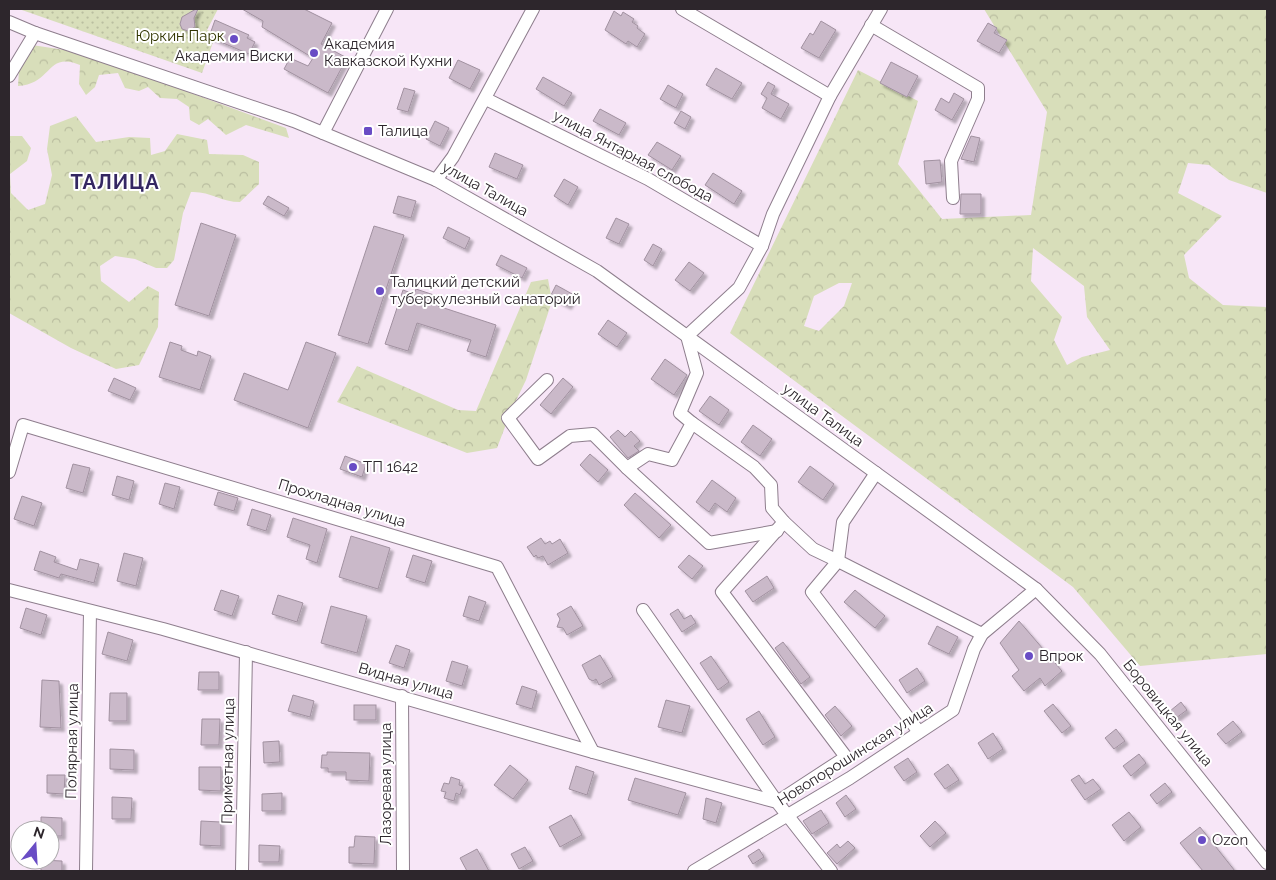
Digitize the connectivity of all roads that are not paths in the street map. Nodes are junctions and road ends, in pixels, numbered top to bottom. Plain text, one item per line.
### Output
1 (387, 9) edge
2 (533, 9) edge
3 (682, 9) edge
4 (881, 9) edge
5 (9, 22) edge
6 (871, 25) junction
7 (35, 33) junction
8 (9, 76) edge
9 (830, 96) junction
10 (486, 99) junction
11 (323, 133) junction
12 (436, 180) junction
13 (954, 198) dead end
14 (762, 246) junction
15 (687, 336) junction
16 (547, 380) dead end
17 (692, 423) junction
18 (627, 468) junction
19 (9, 472) edge
20 (876, 473) junction
21 (892, 485) joint
22 (780, 526) junction
23 (838, 561) junction
24 (1036, 589) junction
25 (9, 590) edge
26 (643, 610) dead end
27 (90, 612) junction
28 (982, 634) junction
29 (246, 652) junction
30 (402, 696) junction
31 (919, 732) junction
32 (593, 752) junction
33 (777, 802) junction
34 (788, 815) junction
35 (1267, 863) edge
36 (86, 871) edge
37 (242, 871) edge
38 (403, 871) edge
39 (694, 871) edge
40 (831, 871) edge

1 - 11 street
2 - 10 street
3 - 9 street
4 - 6 street
5 - 7 street, улица Талица
6 - 9 street
6 - 13 street
7 - 8 street
7 - 11 street, улица Талица
9 - 14 street
10 - 12 street
10 - 14 street, улица Янтарная слобода
11 - 12 street, улица Талица
12 - 15 street, улица Талица
14 - 15 street
15 - 17 street
15 - 20 street, улица Талица
16 - 18 street
17 - 18 street
17 - 22 street
18 - 22 street
19 - 32 street, Прохладная улица
20 - 21 street, улица Талица
20 - 23 street
21 - 24 street, Боровицкая улица
22 - 23 street
22 - 33 street
23 - 28 street
23 - 31 street
24 - 28 street, Новопорошинская улица
24 - 35 street, Боровицкая улица
25 - 27 street, Видная улица
26 - 33 street
27 - 29 street, Видная улица
27 - 36 street, Полярная улица
28 - 31 street, Новопорошинская улица
29 - 30 street, Видная улица
29 - 37 street, Приметная улица
30 - 32 street, Видная улица
30 - 38 street, Лазоревая улица
31 - 34 street, Новопорошинская улица
32 - 33 street, Видная улица
33 - 34 street
34 - 39 street, Новопорошинская улица
34 - 40 street

